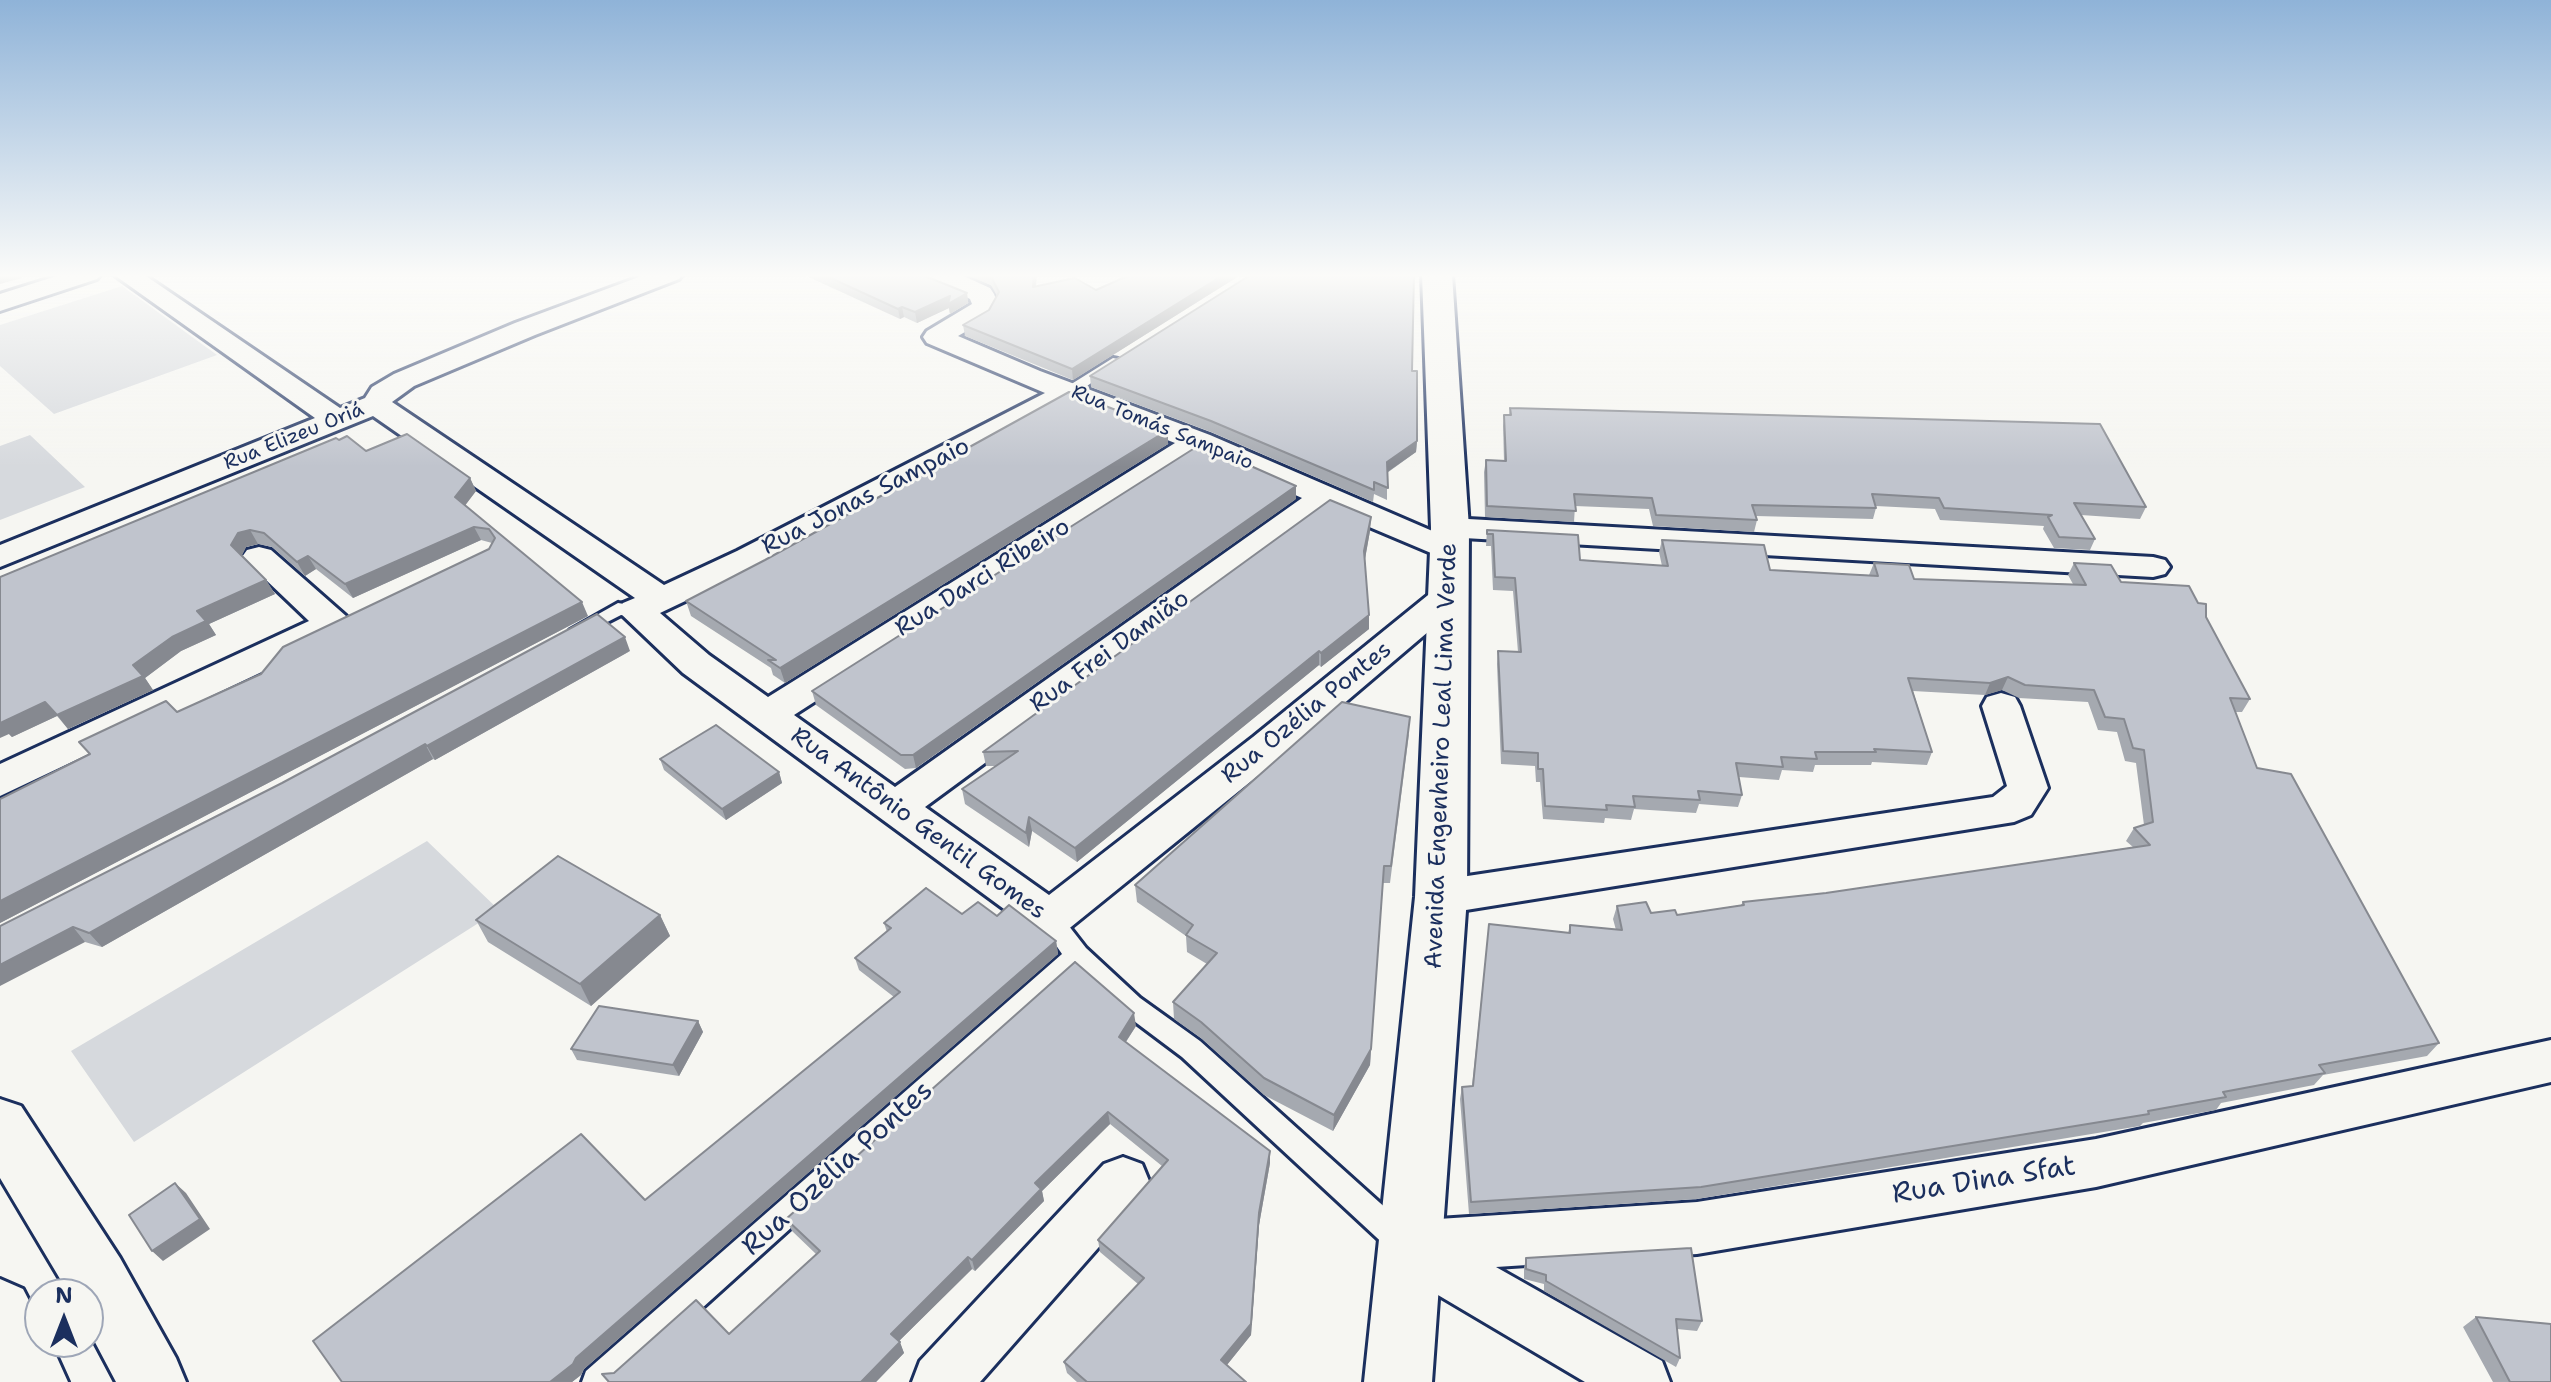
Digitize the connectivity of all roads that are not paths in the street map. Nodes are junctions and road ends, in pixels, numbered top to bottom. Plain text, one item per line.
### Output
1 (220, 338) edge
2 (502, 338) edge
3 (940, 338) edge
4 (1440, 338) edge
5 (1131, 352) edge
6 (1070, 391) junction
7 (376, 404) junction
8 (338, 420) junction
9 (1199, 441) junction
10 (1325, 497) junction
11 (0, 557) edge
12 (259, 557) dead end
13 (1450, 558) junction
14 (2153, 567) dead end
15 (649, 605) junction
16 (562, 639) edge
17 (2001, 706) dead end
18 (767, 715) junction
19 (0, 781) edge
20 (895, 808) junction
21 (1441, 897) junction
22 (1050, 919) junction
23 (1077, 955) junction
24 (2551, 1061) edge
25 (0, 1125) edge
26 (1123, 1181) dead end
27 (1408, 1247) junction
28 (81, 1278) edge
29 (104, 1313) edge
30 (152, 1382) edge
31 (597, 1382) edge
32 (941, 1382) edge
33 (1398, 1382) edge
34 (1641, 1382) edge

1 - 8 street
2 - 7 street, Rua Elizeu Oriá
3 - 6 street, Rua Tomás Sampaio
4 - 13 street, Avenida Engenheiro Leal Lima Verde
5 - 6 lane
6 - 9 street, Rua Tomás Sampaio
6 - 15 street, Rua Jonas Sampaio
7 - 8 street, Rua Elizeu Oriá
7 - 15 street, Rua Antônio Gentil Gomes
8 - 11 street, Rua Elizeu Oriá
9 - 10 street, Rua Tomás Sampaio
9 - 18 street, Rua Darci Ribeiro
10 - 13 street, Rua Tomás Sampaio
10 - 20 street, Rua Frei Damião
12 - 19 street
13 - 14 street
13 - 21 street, Avenida Engenheiro Leal Lima Verde
13 - 22 street, Rua Ozélia Pontes
15 - 16 lane, Rua Jonas Sampaio
15 - 18 street, Rua Antônio Gentil Gomes
17 - 21 street
18 - 20 street, Rua Antônio Gentil Gomes
20 - 22 street, Rua Antônio Gentil Gomes
21 - 27 street, Avenida Engenheiro Leal Lima Verde
22 - 23 lane, Rua Antônio Gentil Gomes
23 - 27 lane, Rua Antônio Gentil Gomes
23 - 31 lane, Rua Ozélia Pontes
24 - 27 street, Rua Dina Sfat
25 - 28 street
26 - 32 street
27 - 33 street, Avenida Engenheiro Leal Lima Verde
27 - 34 street, Rua Antônio Gentil Gomes
29 - 30 street

